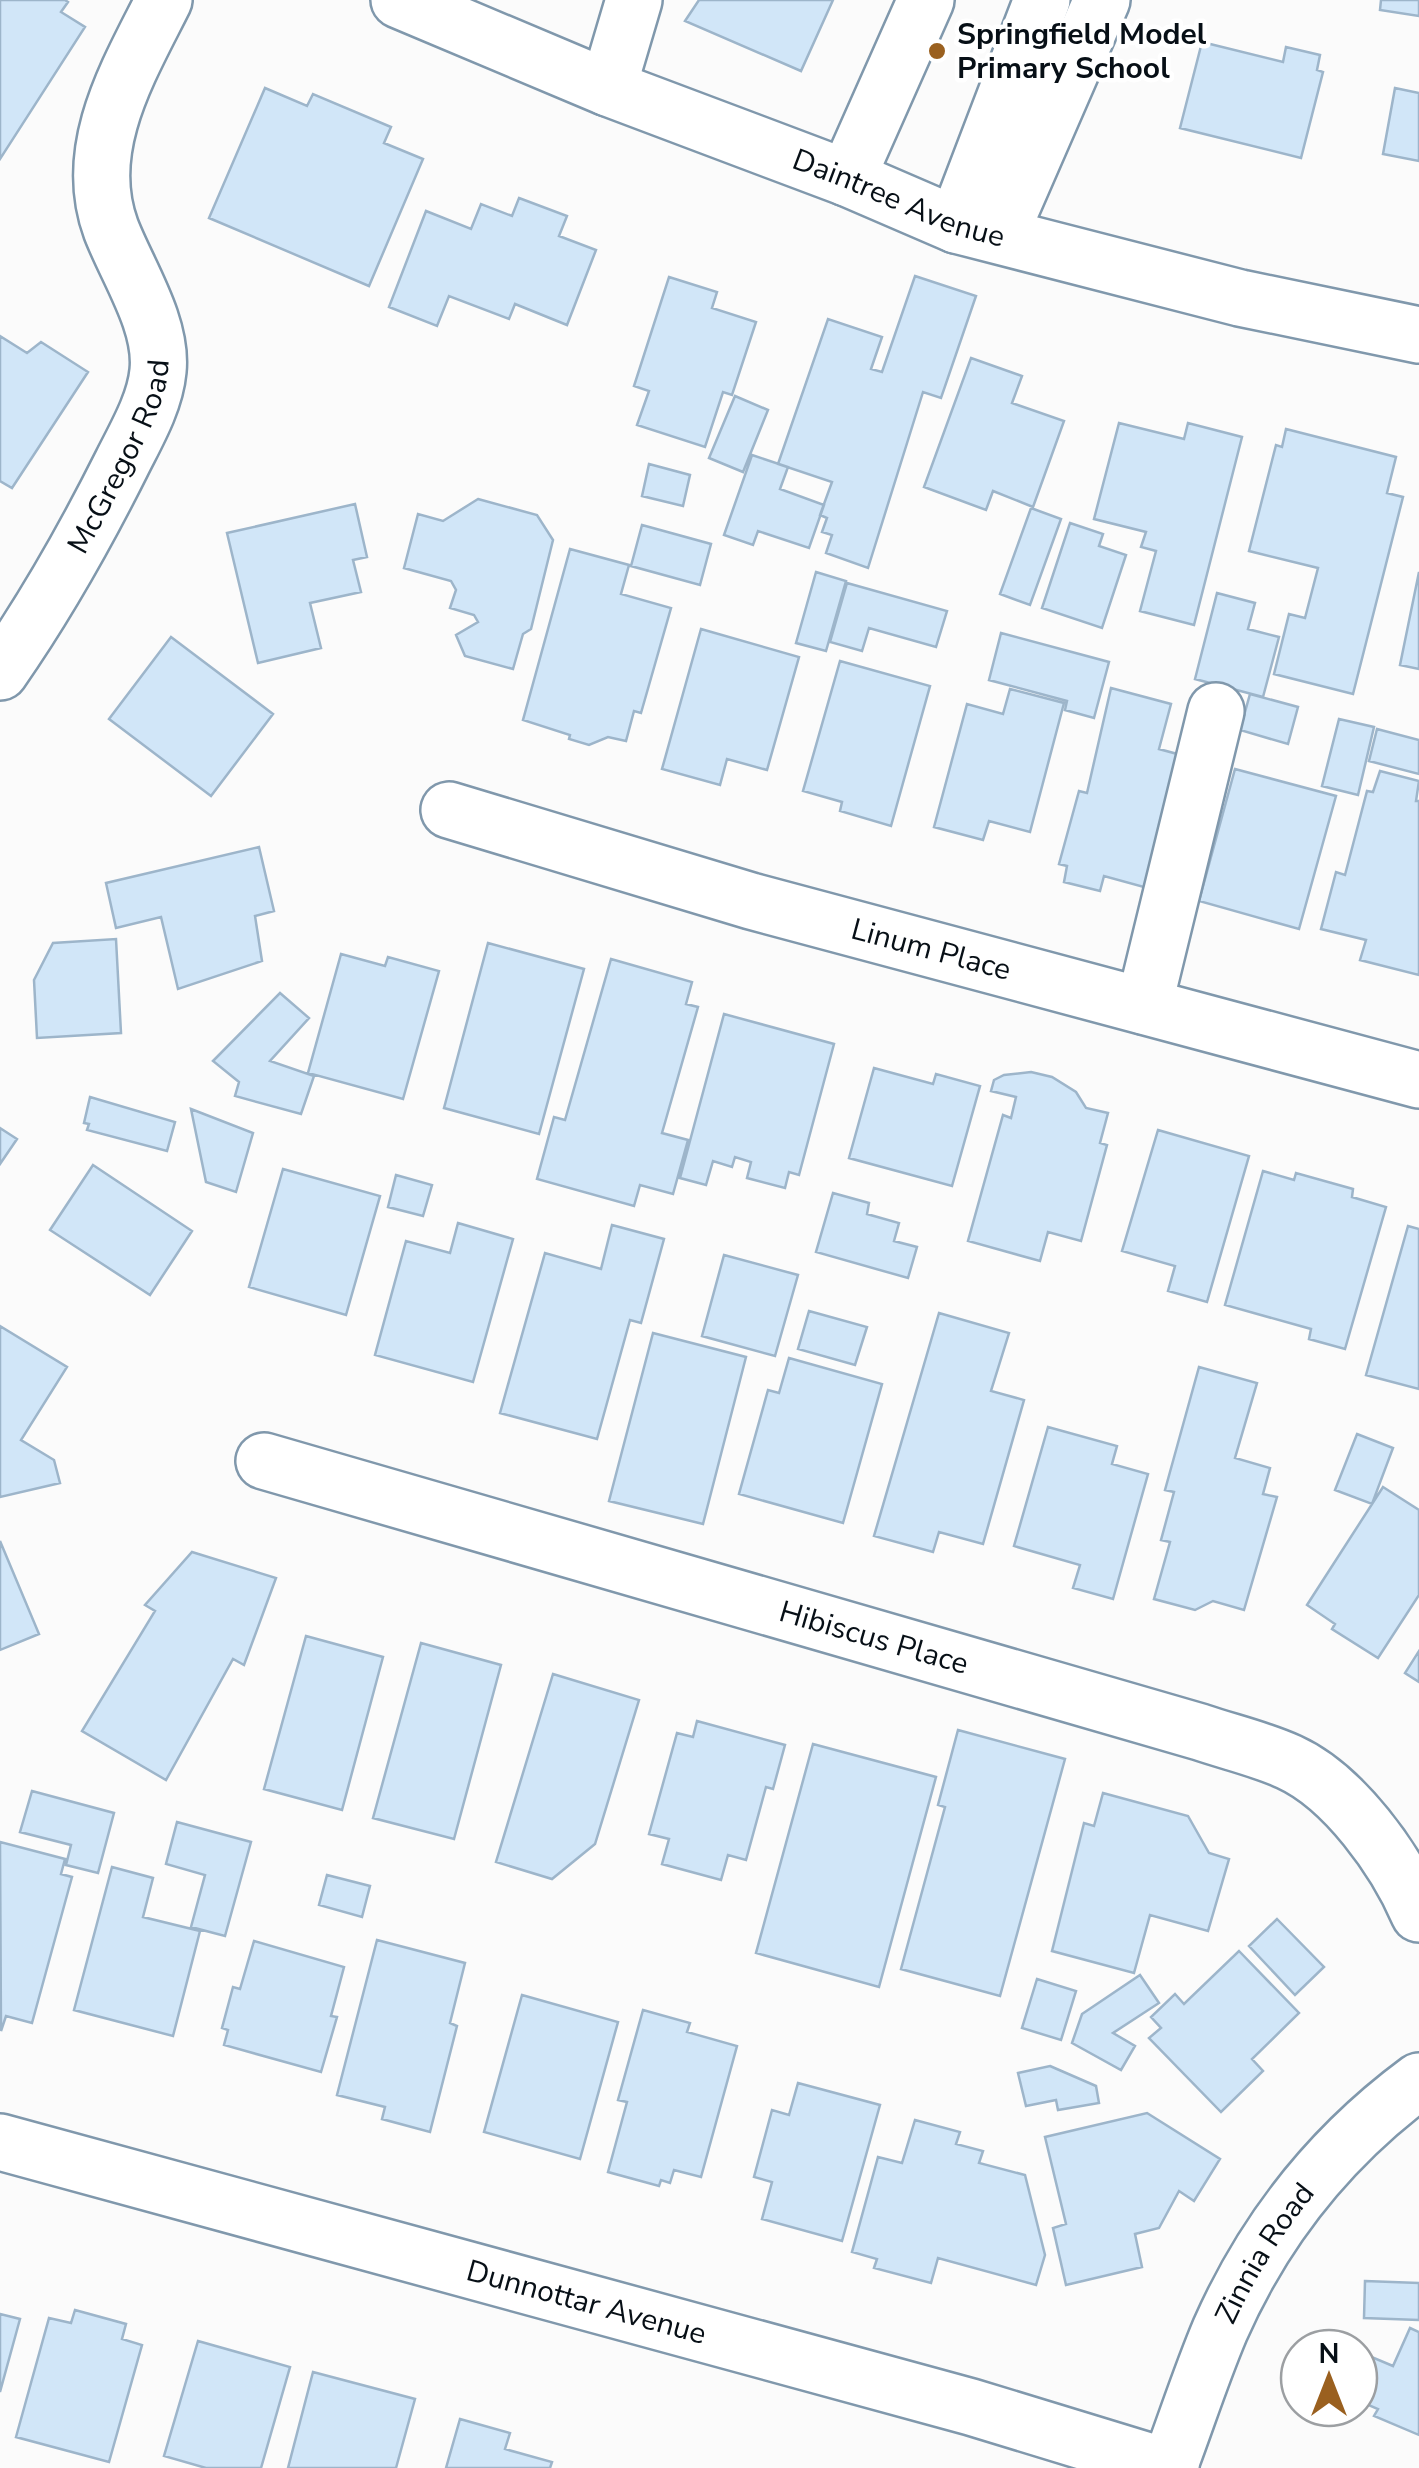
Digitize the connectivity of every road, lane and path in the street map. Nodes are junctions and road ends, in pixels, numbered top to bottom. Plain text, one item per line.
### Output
1 (164, 0) edge
2 (399, 0) edge
3 (634, 0) edge
4 (926, 0) edge
5 (1042, 0) edge
6 (1102, 0) edge
7 (608, 88) junction
8 (848, 178) junction
9 (978, 230) junction
10 (1419, 335) edge
11 (0, 672) edge
12 (1216, 710) dead end
13 (449, 810) dead end
14 (1144, 1006) junction
15 (1419, 1080) edge
16 (264, 1461) dead end
17 (1419, 1914) edge
18 (1419, 2081) edge
19 (0, 2142) edge
20 (1170, 2468) edge

1 - 11 street, McGregor Road
2 - 7 street, Daintree Avenue
3 - 7 street
4 - 8 street
5 - 9 street
6 - 9 street
7 - 8 street, Daintree Avenue
8 - 9 street, Daintree Avenue
9 - 10 street, Daintree Avenue
12 - 14 street
13 - 14 street, Linum Place
14 - 15 street, Linum Place
16 - 17 street, Hibiscus Place
18 - 20 street, Zinnia Road
19 - 20 street, Dunnottar Avenue

